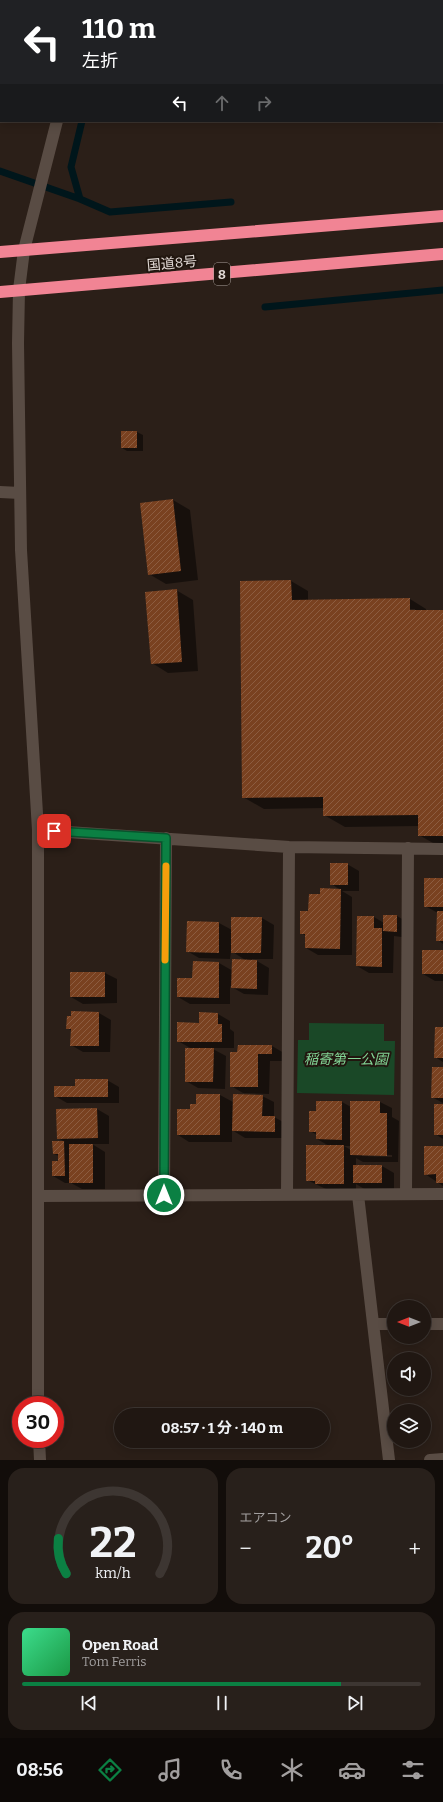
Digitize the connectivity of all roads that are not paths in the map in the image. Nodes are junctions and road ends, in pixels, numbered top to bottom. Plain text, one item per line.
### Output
1 (57, 122) edge
2 (443, 216) edge
3 (24, 250) junction
4 (0, 252) edge
5 (443, 254) edge
6 (19, 290) junction
7 (0, 292) edge
8 (0, 492) edge
9 (20, 493) junction
10 (38, 830) junction
11 (166, 838) junction
12 (289, 847) junction
13 (408, 848) junction
14 (443, 848) edge
15 (406, 1194) junction
16 (443, 1194) edge
17 (164, 1195) junction
18 (287, 1195) junction
19 (358, 1195) junction
20 (38, 1196) junction
21 (373, 1324) junction
22 (387, 1324) edge
23 (431, 1324) edge
24 (443, 1324) edge
25 (38, 1396) edge
26 (39, 1448) edge
27 (443, 1459) edge
28 (40, 1460) edge
29 (389, 1460) edge
30 (430, 1460) edge

1 - 3 street
2 - 3 highway, 国道8号
3 - 4 highway, 国道8号
3 - 6 street
5 - 6 highway, 国道8号 / 8
6 - 7 highway, 国道8号 / 8
6 - 9 street
8 - 9 street
9 - 10 street
10 - 11 street
10 - 20 street
11 - 12 street
11 - 17 street
12 - 13 street
12 - 18 street
13 - 14 street
13 - 15 street
15 - 16 street
15 - 19 street
17 - 18 street
17 - 20 street
18 - 19 street
19 - 21 street
20 - 25 street
21 - 22 street
21 - 29 street
23 - 24 street
26 - 28 street
27 - 30 street

